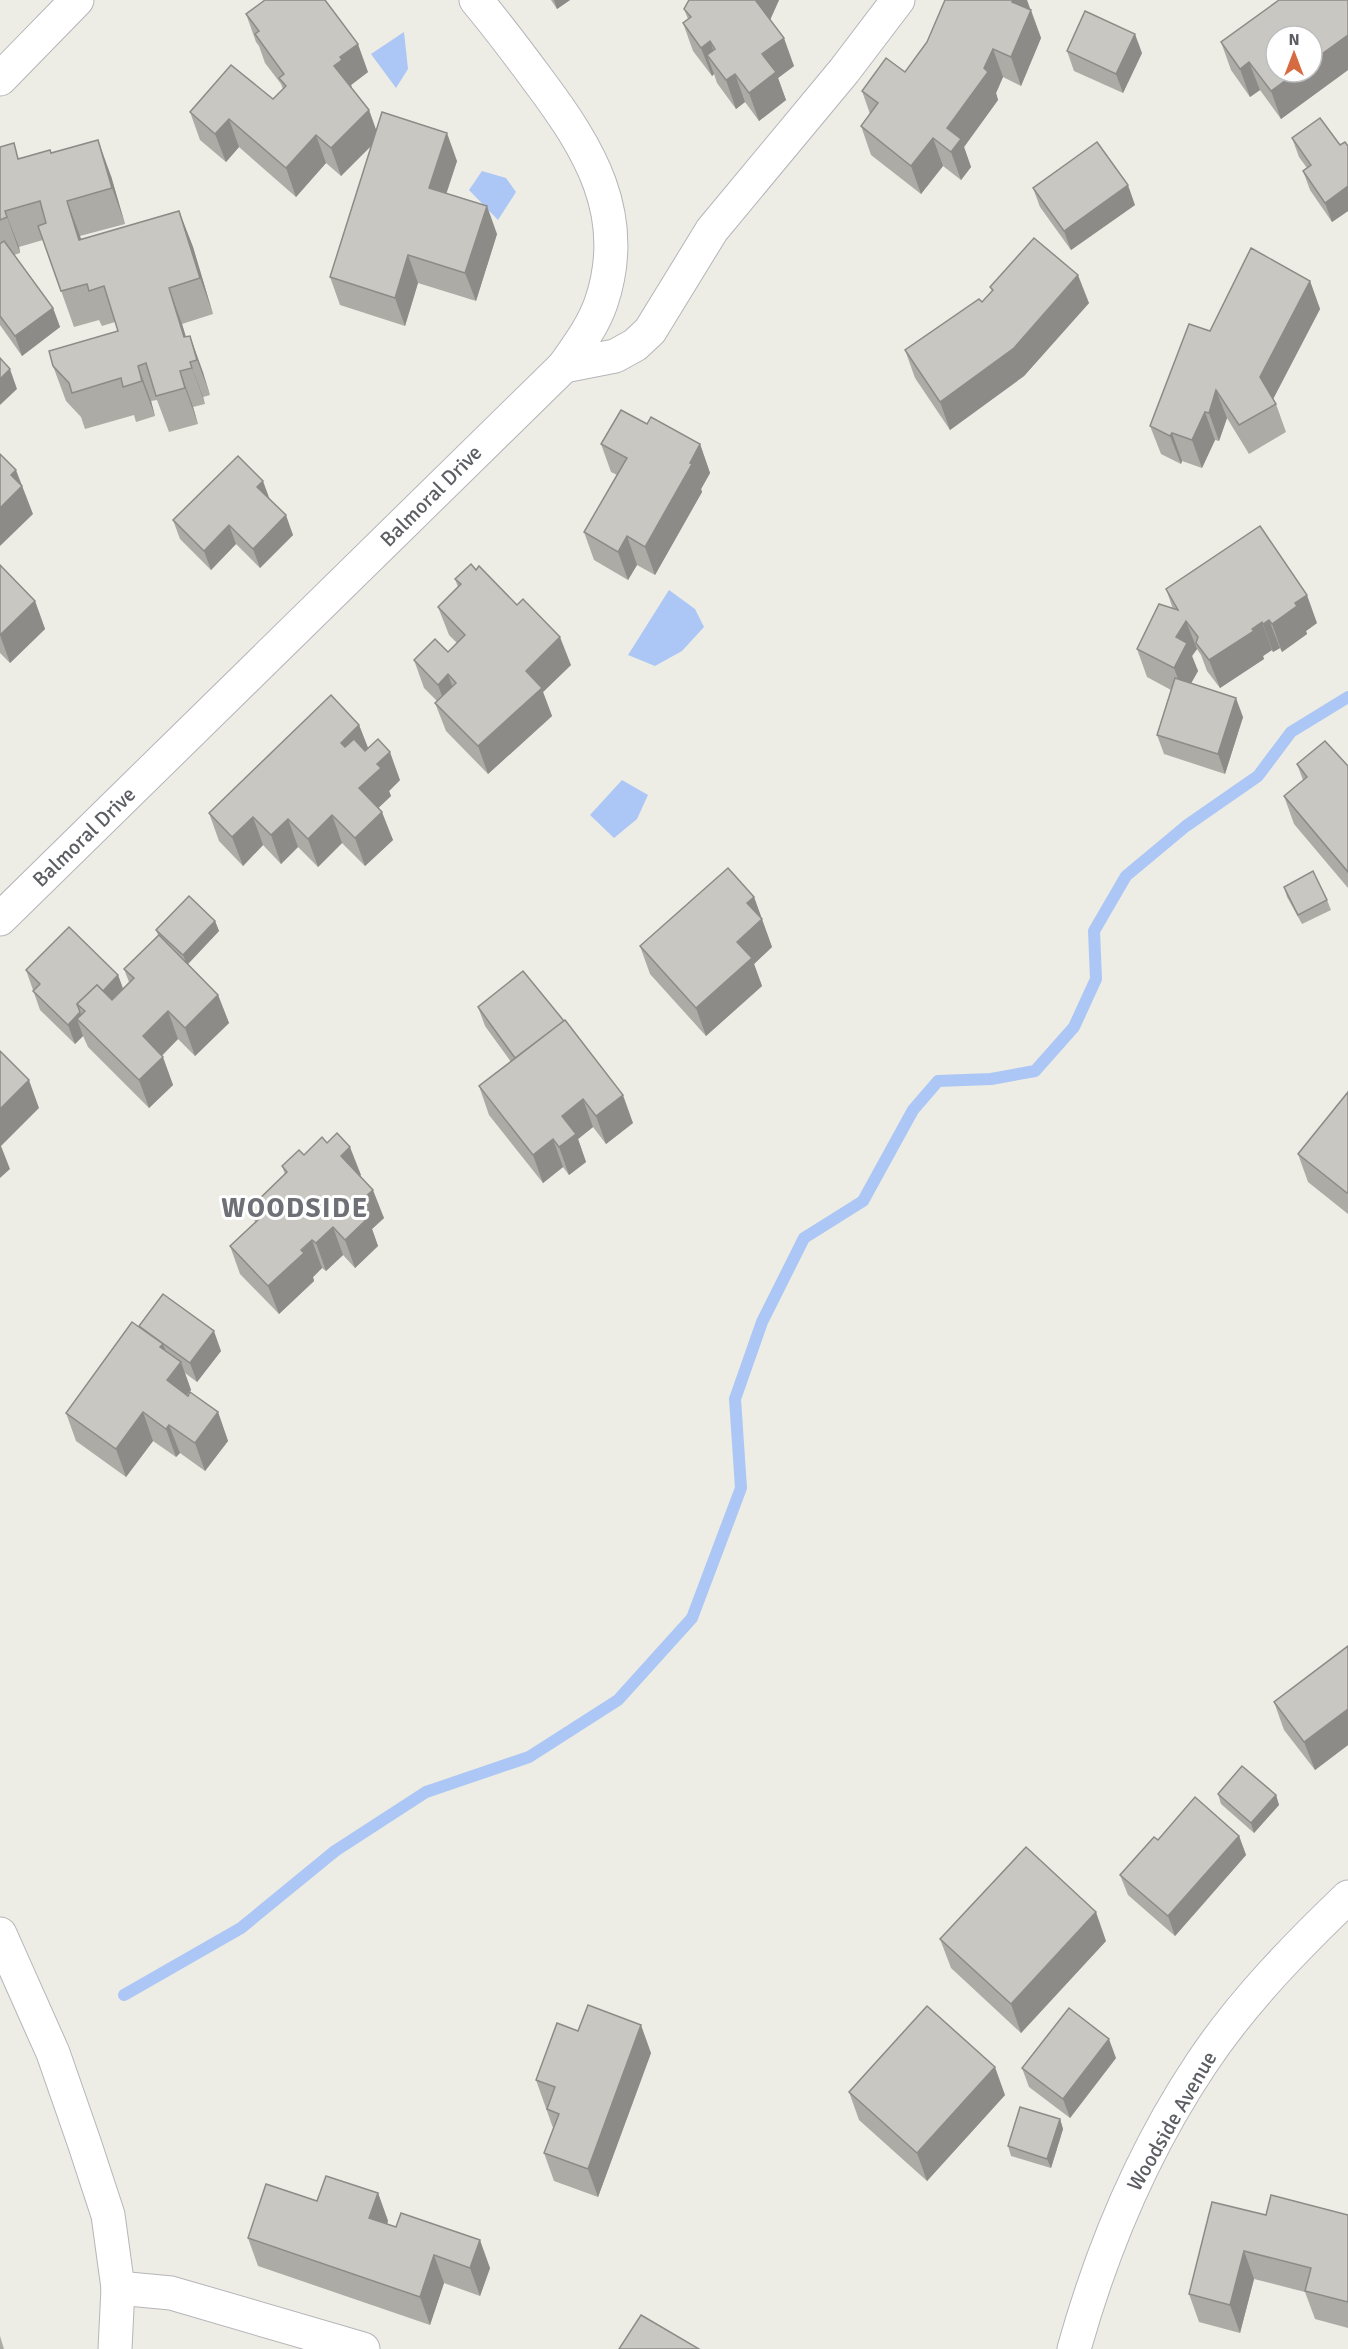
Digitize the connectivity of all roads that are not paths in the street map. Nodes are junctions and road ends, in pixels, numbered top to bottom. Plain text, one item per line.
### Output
1 (77, 0) edge
2 (476, 0) edge
3 (898, 0) edge
4 (0, 79) edge
5 (564, 366) junction
6 (0, 919) edge
7 (1348, 1897) edge
8 (0, 1934) edge
9 (118, 2288) junction
10 (115, 2349) edge
11 (363, 2349) edge
12 (1074, 2349) edge

1 - 4 street
2 - 5 street, Balmoral Drive
3 - 5 street
5 - 6 street, Balmoral Drive
7 - 12 street, Woodside Avenue
8 - 9 street
9 - 10 street
9 - 11 street

